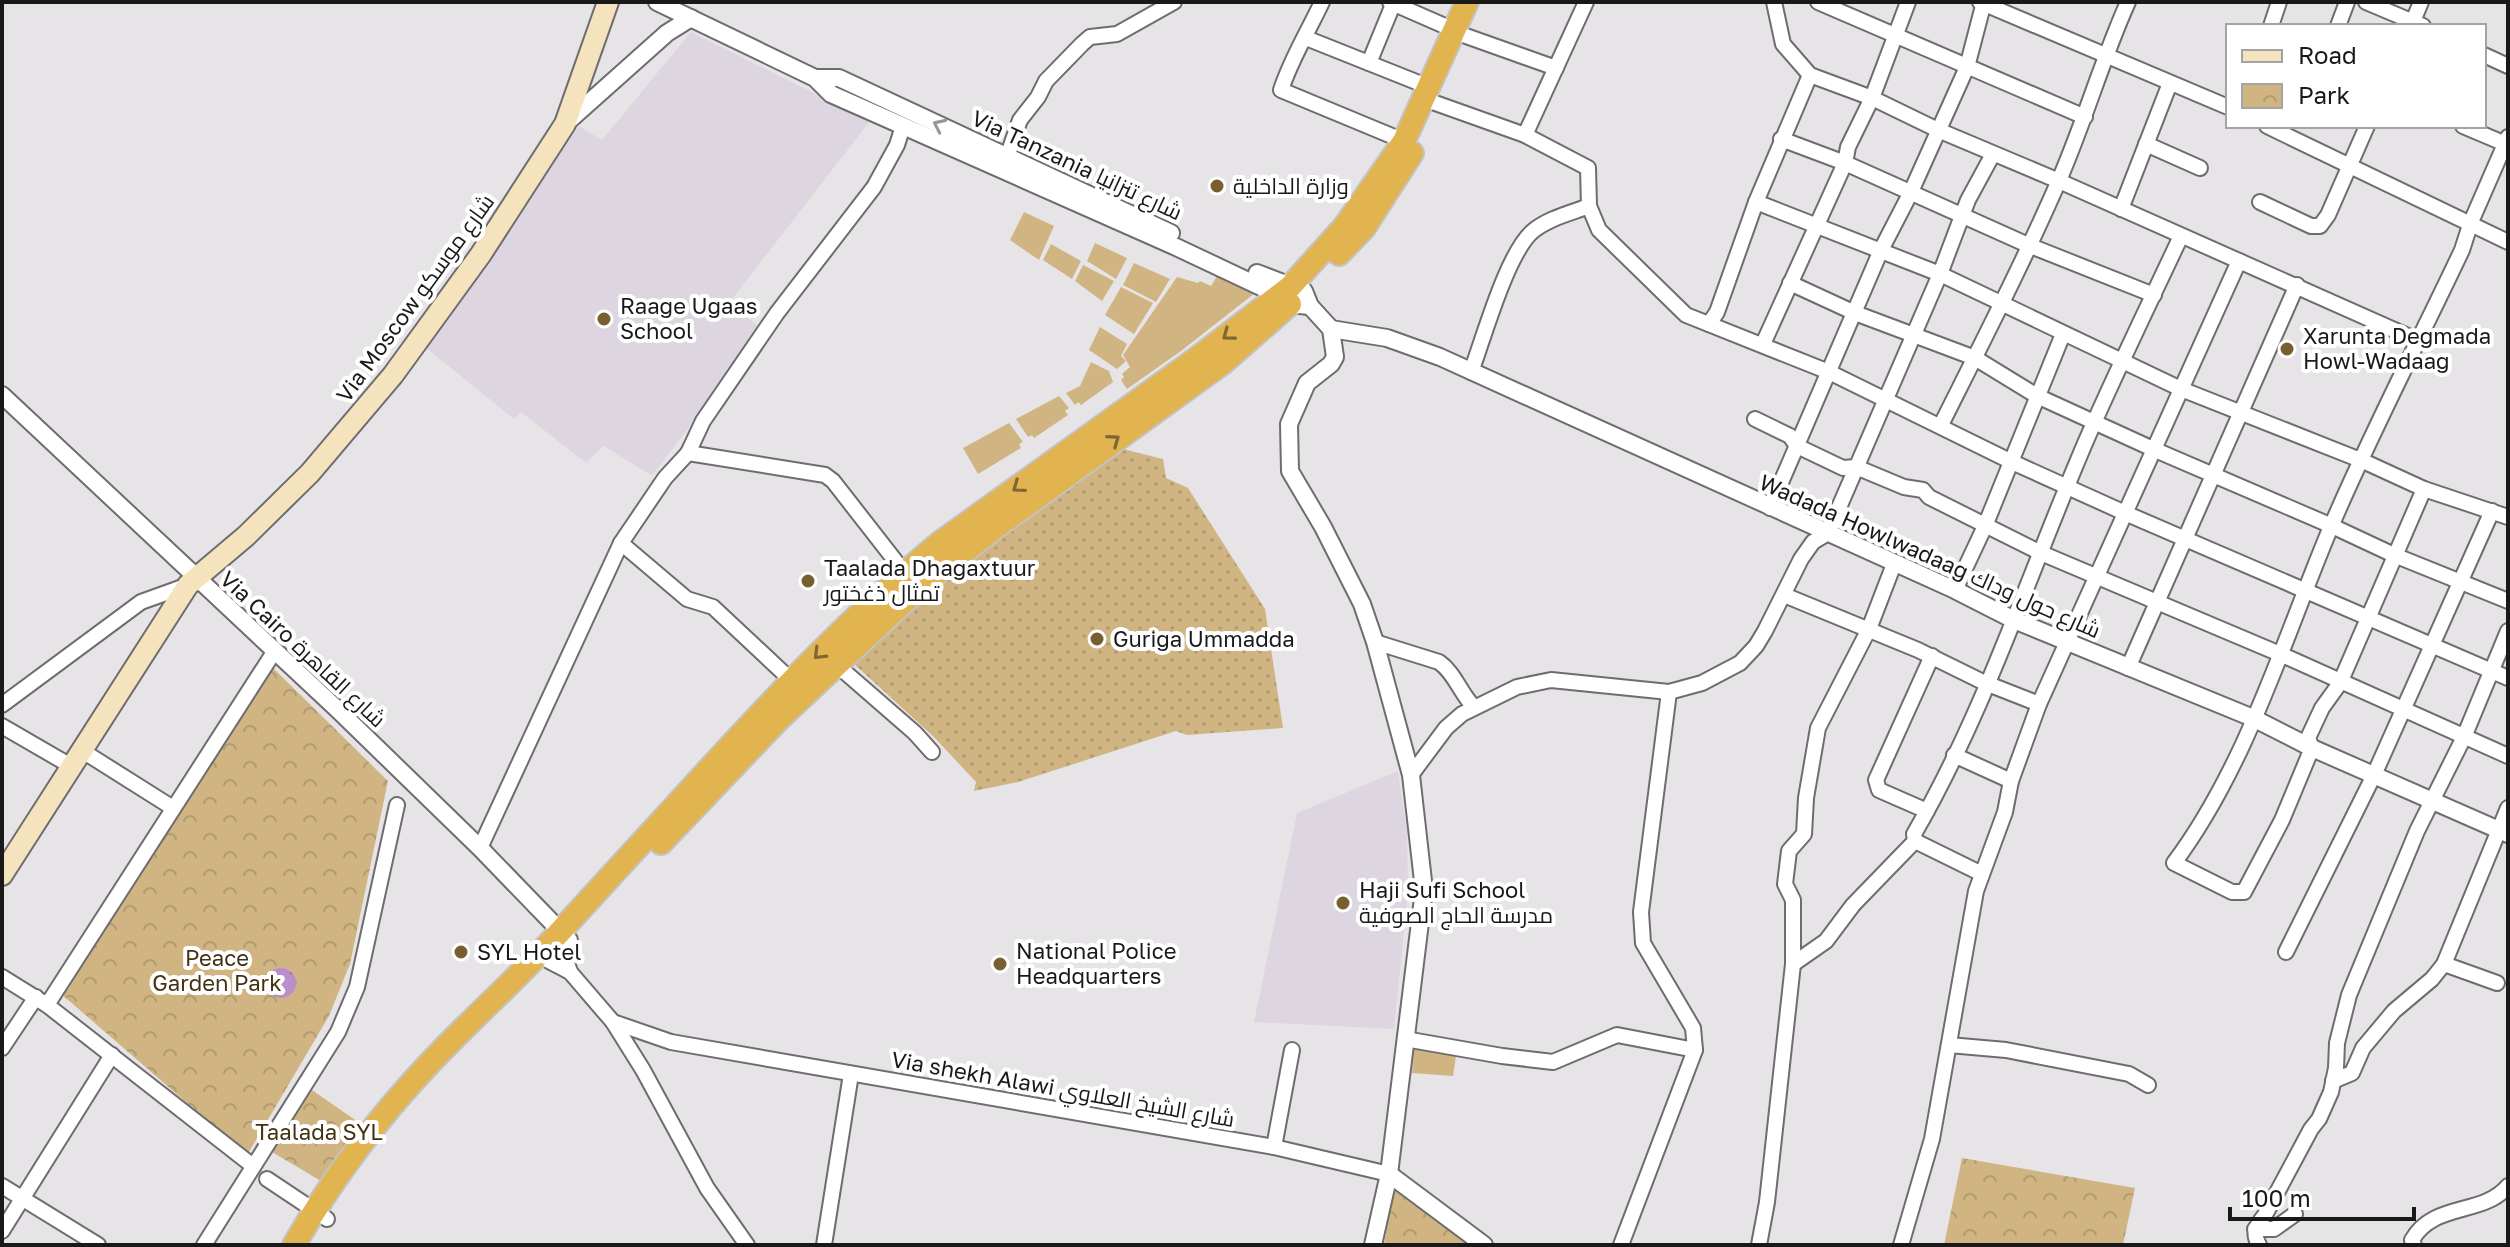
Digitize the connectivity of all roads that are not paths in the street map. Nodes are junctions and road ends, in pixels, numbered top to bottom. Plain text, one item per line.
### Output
1 (608, 2) edge
2 (657, 2) edge
3 (1174, 2) edge
4 (1322, 2) edge
5 (1467, 2) edge
6 (1480, 2) edge
7 (1586, 2) edge
8 (1774, 2) edge
9 (1818, 2) edge
10 (1908, 2) edge
11 (2128, 2) edge
12 (2279, 2) edge
13 (2347, 2) edge
14 (2366, 2) edge
15 (2421, 2) edge
16 (1393, 3) edge
17 (1983, 3) edge
18 (1838, 7) edge
19 (688, 12) edge
20 (2272, 24) edge
21 (2339, 24) edge
22 (2416, 24) edge
23 (1460, 33) junction
24 (1897, 36) junction
25 (1306, 38) junction
26 (2104, 56) junction
27 (2486, 56) edge
28 (1369, 63) junction
29 (2508, 66) edge
30 (1967, 67) junction
31 (1556, 68) junction
32 (1810, 75) junction
33 (815, 78) junction
34 (2170, 83) junction
35 (1429, 97) junction
36 (1872, 98) junction
37 (2226, 106) edge
38 (2085, 117) junction
39 (565, 124) junction
40 (903, 126) junction
41 (2366, 128) edge
42 (2468, 128) edge
43 (1938, 130) junction
44 (2290, 131) edge
45 (1525, 135) junction
46 (1781, 139) junction
47 (1404, 141) junction
48 (2507, 142) edge
49 (2146, 144) junction
50 (974, 150) junction
51 (1993, 154) junction
52 (1007, 157) junction
53 (1845, 163) junction
54 (2349, 166) junction
55 (2200, 168) dead end
56 (2059, 181) junction
57 (1910, 194) junction
58 (1756, 202) junction
59 (2260, 202) dead end
60 (1589, 206) junction
61 (2121, 209) junction
62 (1964, 215) junction
63 (2471, 222) junction
64 (1816, 223) junction
65 (2181, 236) junction
66 (2508, 242) edge
67 (2028, 245) junction
68 (1881, 250) junction
69 (2239, 261) junction
70 (1940, 274) junction
71 (1790, 283) junction
72 (2297, 285) junction
73 (2154, 295) junction
74 (1295, 296) junction
75 (2001, 302) junction
76 (1855, 313) junction
77 (1709, 324) junction
78 (1331, 329) junction
79 (1915, 334) junction
80 (2063, 334) junction
81 (2419, 341) junction
82 (1763, 344) junction
83 (1975, 358) junction
84 (2122, 362) junction
85 (1471, 372) junction
86 (1829, 372) junction
87 (2181, 389) junction
88 (2, 395) edge
89 (2037, 396) junction
90 (1886, 398) junction
91 (1135, 414) junction
92 (2241, 414) junction
93 (1755, 419) dead end
94 (2095, 421) junction
95 (1941, 425) junction
96 (1797, 446) junction
97 (2153, 449) junction
98 (688, 453) junction
99 (2363, 461) junction
100 (2012, 462) junction
101 (1856, 467) junction
102 (2214, 475) junction
103 (2068, 487) junction
104 (2424, 489) junction
105 (1770, 508) junction
106 (2492, 511) junction
107 (2125, 513) junction
108 (2508, 517) edge
109 (1985, 526) junction
110 (2332, 526) junction
111 (1828, 533) junction
112 (2188, 538) junction
113 (621, 543) junction
114 (2041, 553) junction
115 (2394, 555) junction
116 (1894, 564) junction
117 (904, 572) junction
118 (2095, 577) junction
119 (2460, 580) junction
120 (192, 582) junction
121 (1955, 590) junction
122 (2306, 590) junction
123 (1784, 595) junction
124 (2508, 601) edge
125 (2157, 603) junction
126 (2368, 616) junction
127 (2014, 620) junction
128 (1869, 629) junction
129 (857, 630) junction
130 (2508, 631) edge
131 (1375, 642) junction
132 (2068, 642) junction
133 (2431, 646) junction
134 (274, 652) junction
135 (2280, 654) junction
136 (1932, 656) junction
137 (838, 666) junction
138 (2128, 668) junction
139 (2492, 671) junction
140 (2508, 678) edge
141 (792, 681) junction
142 (1987, 683) junction
143 (2340, 683) junction
144 (1669, 692) junction
145 (2039, 704) junction
146 (2, 705) edge
147 (1474, 707) junction
148 (2403, 710) junction
149 (2253, 718) junction
150 (2, 726) edge
151 (2464, 737) junction
152 (2312, 748) junction
153 (932, 752) dead end
154 (1954, 755) junction
155 (2508, 756) edge
156 (76, 758) junction
157 (1411, 775) junction
158 (2374, 775) junction
159 (2011, 781) junction
160 (2431, 801) junction
161 (397, 805) dead end
162 (173, 808) junction
163 (2508, 808) edge
164 (1927, 811) junction
165 (2503, 832) edge
166 (1915, 841) junction
167 (480, 848) junction
168 (1980, 873) junction
169 (2, 874) edge
170 (556, 945) junction
171 (2286, 952) dead end
172 (1793, 964) junction
173 (2444, 964) junction
174 (2, 977) edge
175 (2497, 983) dead end
176 (41, 1001) junction
177 (613, 1022) junction
178 (1405, 1039) junction
179 (1949, 1045) junction
180 (2, 1048) edge
181 (1292, 1050) dead end
182 (1695, 1050) junction
183 (112, 1055) junction
184 (851, 1074) junction
185 (2333, 1081) junction
186 (2148, 1085) dead end
187 (1274, 1147) junction
188 (253, 1166) junction
189 (1389, 1174) junction
190 (267, 1179) dead end
191 (2, 1186) edge
192 (2508, 1186) edge
193 (22, 1198) junction
194 (321, 1214) junction
195 (2295, 1214) dead end
196 (2255, 1229) junction
197 (2, 1231) edge
198 (98, 1245) edge
199 (204, 1245) edge
200 (294, 1245) edge
201 (312, 1245) edge
202 (747, 1245) edge
203 (824, 1245) edge
204 (1373, 1245) edge
205 (1484, 1245) edge
206 (1621, 1245) edge
207 (1759, 1245) edge
208 (1901, 1245) edge
209 (2259, 1245) edge
210 (2414, 1245) edge

1 - 39 main road, Via Moscow شارع موسكو
2 - 19 street, Via Tanzania شارع تنزانيا
3 - 52 street
4 - 25 street
5 - 23 highway
6 - 23 highway
7 - 31 street
8 - 32 street
9 - 18 street
10 - 24 street
11 - 26 street
12 - 20 street
13 - 21 street
14 - 22 street
15 - 22 street
16 - 23 street
16 - 28 street
17 - 26 street
17 - 30 street
18 - 24 street
19 - 33 street, Via Tanzania شارع تنزانيا
19 - 39 street
23 - 31 street
23 - 35 highway
24 - 30 street
24 - 36 street
25 - 28 street
25 - 47 street
26 - 34 street
26 - 38 street
27 - 29 street
28 - 35 street
30 - 38 street
30 - 43 street
31 - 45 street
32 - 36 street
32 - 46 street
33 - 40 street, Via Tanzania شارع تنزانيا
50 -> 33 street, Via Tanzania شارع تنزانيا
34 - 37 street
34 - 49 street
35 - 45 street
35 - 47 highway
35 - 74 highway
36 - 43 street
36 - 53 street
38 - 56 street
39 - 120 main road, Via Moscow شارع موسكو
40 - 50 street, Via Tanzania شارع تنزانيا
40 - 98 street
41 - 54 street
42 - 48 street
43 - 51 street
43 - 57 street
44 - 54 street
45 - 60 street
46 - 53 street
46 - 58 street
47 - 74 highway
48 - 63 street
49 - 55 street
49 - 61 street
50 - 52 street, Via Tanzania شارع تنزانيا
50 - 74 street, Via Tanzania شارع تنزانيا
51 - 56 street
51 - 62 street
52 - 74 street, Via Tanzania شارع تنزانيا
53 - 57 street
53 - 64 street
54 - 59 street
54 - 63 street
56 - 61 street
56 - 67 street
57 - 62 street
57 - 68 street
58 - 64 street
58 - 77 street
60 - 77 street
60 - 85 street
61 - 65 street
62 - 67 street
62 - 70 street
63 - 66 street
63 - 81 street
64 - 68 street
64 - 71 street
65 - 69 street
65 - 73 street
67 - 73 street
67 - 75 street
68 - 70 street
68 - 76 street
69 - 72 street
69 - 87 street
70 - 75 street
70 - 79 street
71 - 76 street
71 - 82 street
72 - 81 street
72 - 92 street
73 - 84 street
74 - 78 street, Via Tanzania شارع تنزانيا
74 - 91 highway
75 - 80 street
75 - 83 street
76 - 79 street
76 - 86 street
77 - 82 street
78 - 85 street, Wadada Howlwadaag شارع حول وداك
78 - 131 street
79 - 83 street
79 - 90 street
80 - 84 street
80 - 89 street
81 - 99 street
82 - 86 street
83 - 89 street
83 - 95 street
84 - 87 street
84 - 94 street
85 - 105 street, Wadada Howlwadaag شارع حول وداك
86 - 90 street
86 - 96 street
87 - 92 street
87 - 97 street
88 - 120 street, Via Cairo شارع القاهرة
89 - 94 street
89 - 100 street
90 - 95 street
90 - 101 street
91 -> 117 highway
129 -> 91 highway
92 - 99 street
92 - 102 street
93 - 96 street
94 - 97 street
94 - 103 street
95 - 100 street
96 - 101 street
96 - 105 street
97 - 102 street
97 - 107 street
98 - 113 street
98 - 117 street
99 - 104 street
99 - 110 street
100 - 103 street
100 - 109 street
101 - 109 street
101 - 111 street
102 - 110 street
102 - 112 street
103 - 107 street
103 - 114 street
104 - 106 street
104 - 115 street
105 - 111 street, Wadada Howlwadaag شارع حول وداك
106 - 108 street
106 - 119 street
107 - 112 street
107 - 118 street
109 - 114 street
109 - 121 street
110 - 115 street
110 - 122 street
111 - 116 street, Wadada Howlwadaag شارع حول وداك
111 - 123 street
112 - 122 street
112 - 125 street
113 - 141 street
113 - 167 street
114 - 118 street
114 - 127 street
115 - 119 street
115 - 126 street
116 - 121 street, Wadada Howlwadaag شارع حول وداك
116 - 128 street
117 - 129 highway
118 - 125 street
118 - 132 street
119 - 124 street
119 - 133 street
120 - 134 street, Via Cairo شارع القاهرة
120 - 146 street
120 - 156 main road, Via Moscow شارع موسكو
121 - 127 street, Wadada Howlwadaag شارع حول وداك
122 - 126 street
122 - 135 street
123 - 128 street
123 - 144 street
125 - 135 street
125 - 138 street
126 - 133 street
126 - 143 street
127 - 132 street, Wadada Howlwadaag شارع حول وداك
127 - 142 street
128 - 136 street
128 - 172 street
129 - 137 highway
129 -> 141 highway
130 - 139 street
131 - 147 street
131 - 157 street
132 - 138 street, Wadada Howlwadaag شارع حول وداك
132 - 145 street
133 - 139 street
133 - 148 street
134 - 162 street
134 - 167 street, Via Cairo شارع القاهرة
135 - 143 street
135 - 149 street
136 - 142 street
136 - 164 street
137 - 153 street
137 - 170 highway
138 - 149 street, Wadada Howlwadaag شارع حول وداك
139 - 140 street
139 - 151 street
141 - 170 highway
142 - 145 street
142 - 154 street
143 - 148 street
143 - 152 street
144 - 147 street
144 - 182 street
145 - 159 street
147 - 157 street
148 - 151 street
148 - 158 street
149 - 152 street, Wadada Howlwadaag شارع حول وداك
149 - 152 street
150 - 156 street
151 - 155 street
151 - 160 street
152 - 158 street, Wadada Howlwadaag شارع حول وداك
154 - 159 street
154 - 164 street
156 - 162 street
156 - 169 main road, Via Moscow شارع موسكو
157 - 178 street
158 - 160 street, Wadada Howlwadaag شارع حول وداك
158 - 171 street
159 - 168 street
160 - 165 street, Wadada Howlwadaag شارع حول وداك
160 - 185 street
161 - 188 street
162 - 176 street
163 - 165 street
164 - 166 street
165 - 173 street
166 - 168 street
166 - 172 street
167 - 170 street, Via Cairo شارع القاهرة
168 - 179 street
170 - 177 street, Via Cairo شارع القاهرة
170 - 194 highway
172 - 207 street
173 - 175 street
173 - 185 street
174 - 176 street
176 - 180 street
176 - 183 street
177 - 184 street, Via shekh Alawi شارع الشيخ العلاوي
177 - 202 street, Via Cairo شارع القاهرة
178 - 182 street
178 - 189 street
179 - 186 street
179 - 208 street
181 - 187 street
182 - 206 street
183 - 188 street
183 - 193 street
184 - 187 street, Via shekh Alawi شارع الشيخ العلاوي
184 - 203 street
185 - 196 street
187 - 189 street, Via shekh Alawi شارع الشيخ العلاوي
188 - 199 street
189 - 204 street
189 - 205 street
190 - 194 street
191 - 193 street
192 - 210 street
193 - 197 street
193 - 198 street
194 - 200 highway
194 - 201 highway
195 - 196 street
196 - 209 street

